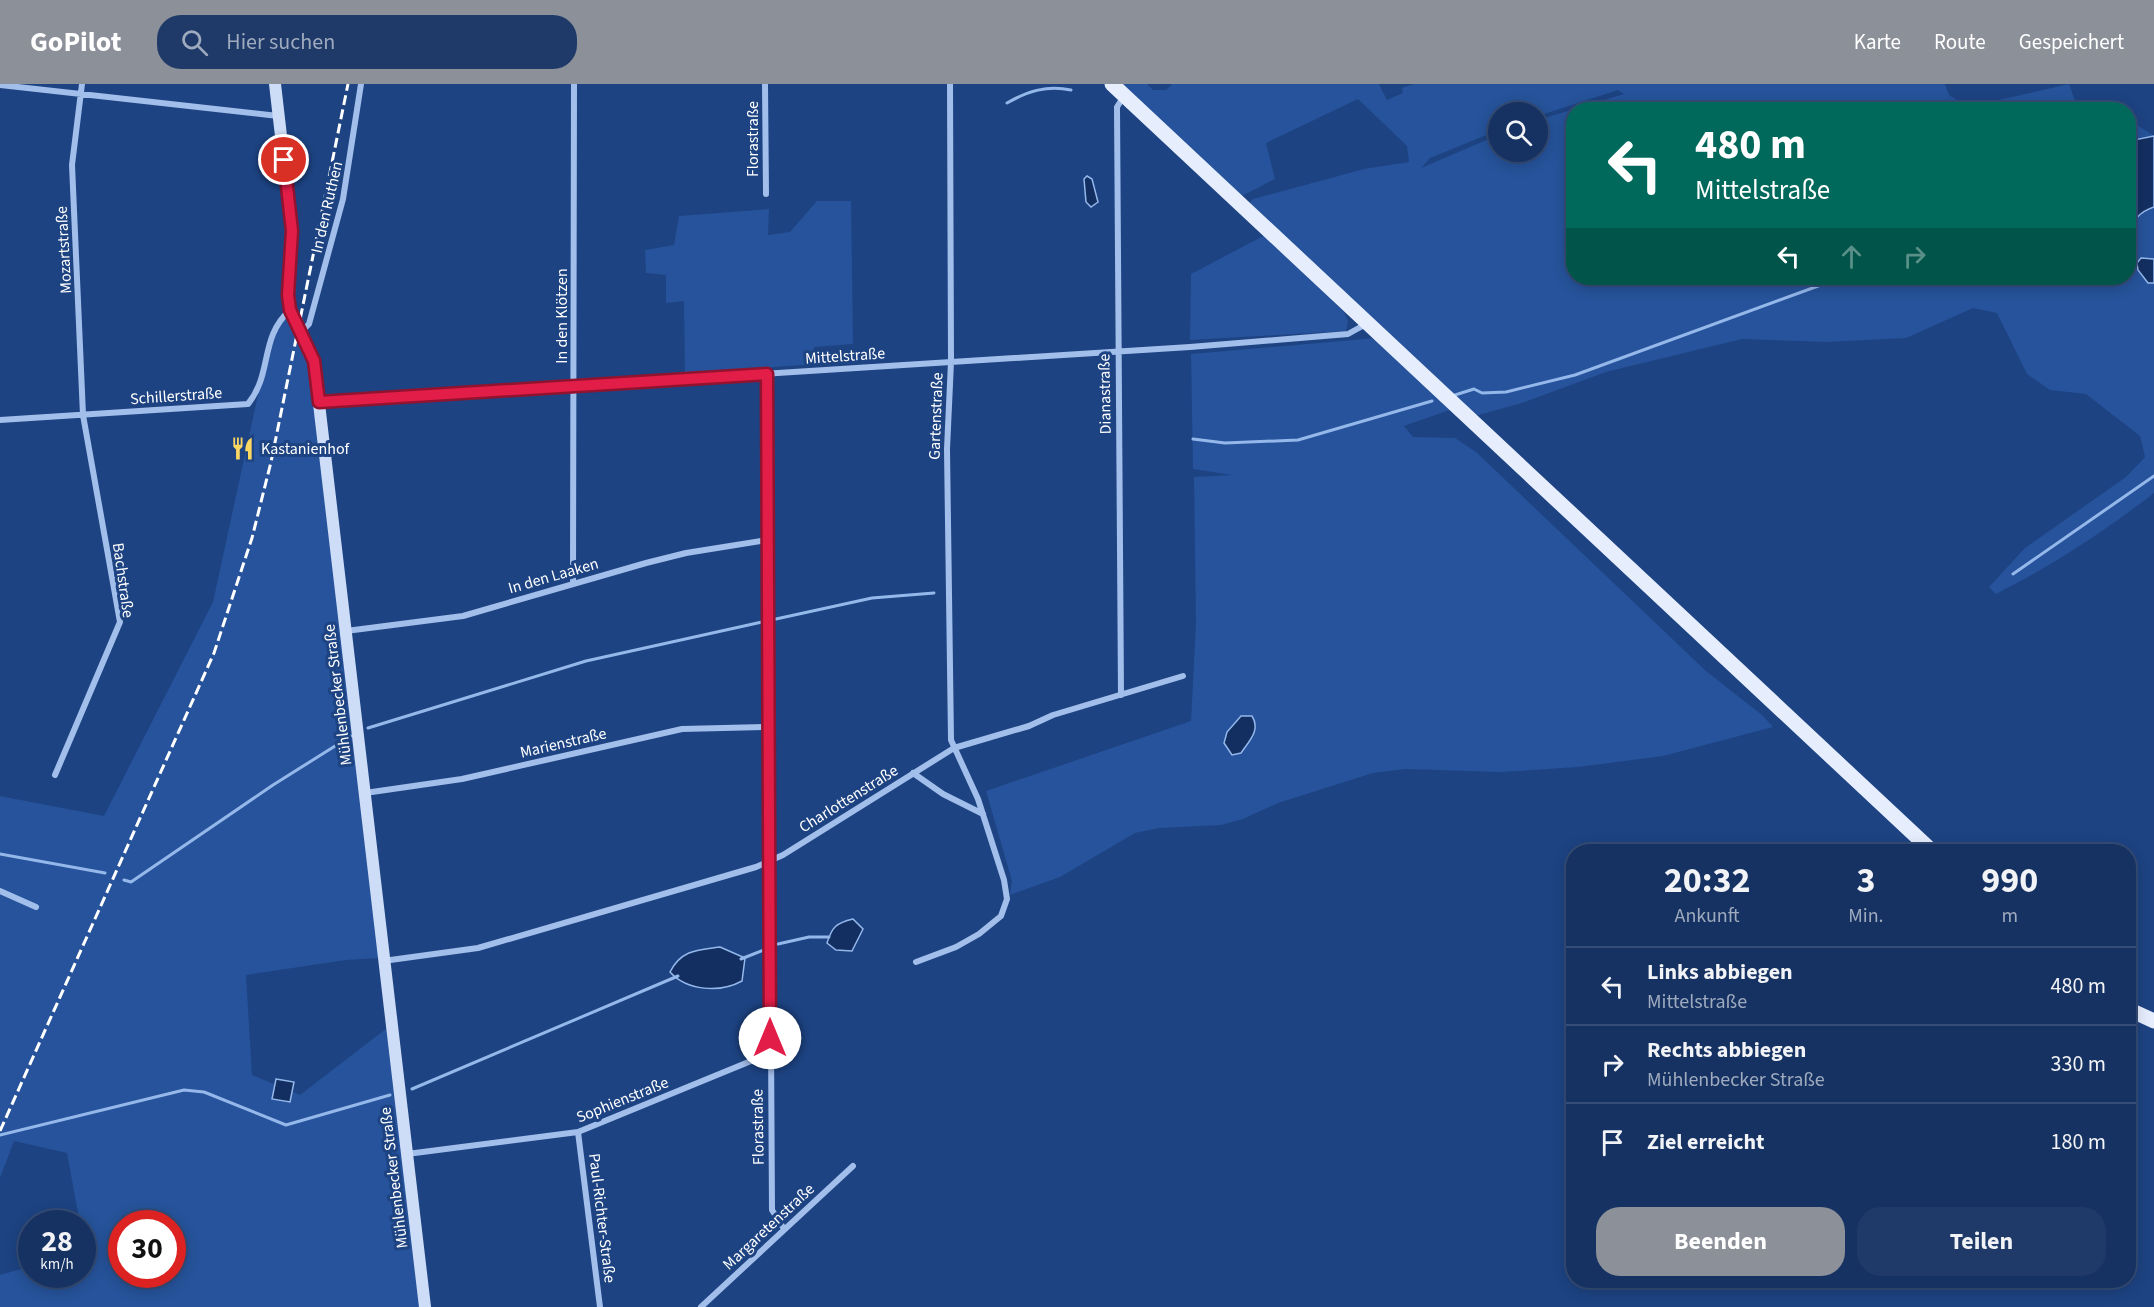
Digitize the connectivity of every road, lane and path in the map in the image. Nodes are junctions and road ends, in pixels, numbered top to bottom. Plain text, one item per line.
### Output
1 (82, 84) edge
2 (275, 84) edge
3 (361, 84) edge
4 (574, 84) edge
5 (765, 84) edge
6 (950, 84) edge
7 (1112, 84) edge
8 (0, 85) edge
9 (81, 94) junction
10 (1124, 96) junction
11 (279, 116) junction
12 (766, 194) dead end
13 (290, 310) junction
14 (1368, 322) junction
15 (302, 331) junction
16 (1118, 350) junction
17 (951, 362) junction
18 (767, 374) junction
19 (575, 385) junction
20 (319, 402) junction
21 (83, 415) junction
22 (0, 420) edge
23 (767, 540) junction
24 (573, 584) junction
25 (346, 631) junction
26 (1183, 676) dead end
27 (1121, 695) junction
28 (769, 728) junction
29 (954, 748) junction
30 (913, 773) junction
31 (55, 775) dead end
32 (364, 793) junction
33 (983, 814) junction
34 (1924, 844) edge
35 (770, 862) junction
36 (0, 891) edge
37 (36, 907) dead end
38 (383, 961) junction
39 (916, 962) dead end
40 (2136, 1013) edge
41 (2154, 1021) edge
42 (770, 1060) junction
43 (578, 1132) junction
44 (407, 1154) junction
45 (853, 1166) dead end
46 (784, 1229) junction
47 (426, 1307) edge
48 (600, 1307) edge
49 (701, 1307) edge

1 - 9 street, Mozartstraße
2 - 11 main road, Mühlenbecker Straße
3 - 15 street, In den Ruthen
4 - 19 street, In den Klötzen
5 - 12 street, Florastraße
6 - 17 street, Gartenstraße
7 - 10 main road
8 - 9 street
9 - 11 street
9 - 21 street, Mozartstraße
10 - 14 main road
10 - 16 street, Dianastraße
11 - 13 main road, Mühlenbecker Straße
13 - 15 main road, Mühlenbecker Straße
13 - 21 street, Schillerstraße
14 - 16 street, Mittelstraße
14 - 34 main road
15 - 20 main road, Mühlenbecker Straße
16 - 17 street, Mittelstraße
16 - 27 street, Dianastraße
17 - 18 street, Mittelstraße
17 - 29 street, Gartenstraße
18 - 19 street, Mittelstraße
18 - 23 street, Florastraße
19 - 20 street, Mittelstraße
19 - 24 street, In den Klötzen
20 - 25 main road, Mühlenbecker Straße
21 - 22 street, Schillerstraße
21 - 31 street, Bachstraße
23 - 24 street, In den Laaken
23 - 28 street, Florastraße
24 - 25 street, In den Laaken
25 - 32 main road, Mühlenbecker Straße
26 - 27 street, Charlottenstraße
27 - 29 street, Charlottenstraße
28 - 32 street, Marienstraße
28 - 35 street, Florastraße
29 - 30 street, Charlottenstraße
29 - 33 street, Gartenstraße
30 - 33 street
30 - 35 street, Charlottenstraße
32 - 38 main road, Mühlenbecker Straße
33 - 39 street, Gartenstraße
35 - 38 street, Charlottenstraße
35 - 42 street, Florastraße
36 - 37 street
38 - 44 main road, Mühlenbecker Straße
40 - 41 main road
42 - 43 street, Sophienstraße
42 - 46 street, Florastraße
43 - 44 street, Sophienstraße
43 - 48 street, Paul-Richter-Straße
44 - 47 main road, Mühlenbecker Straße
45 - 46 street, Margaretenstraße
46 - 49 street, Margaretenstraße

